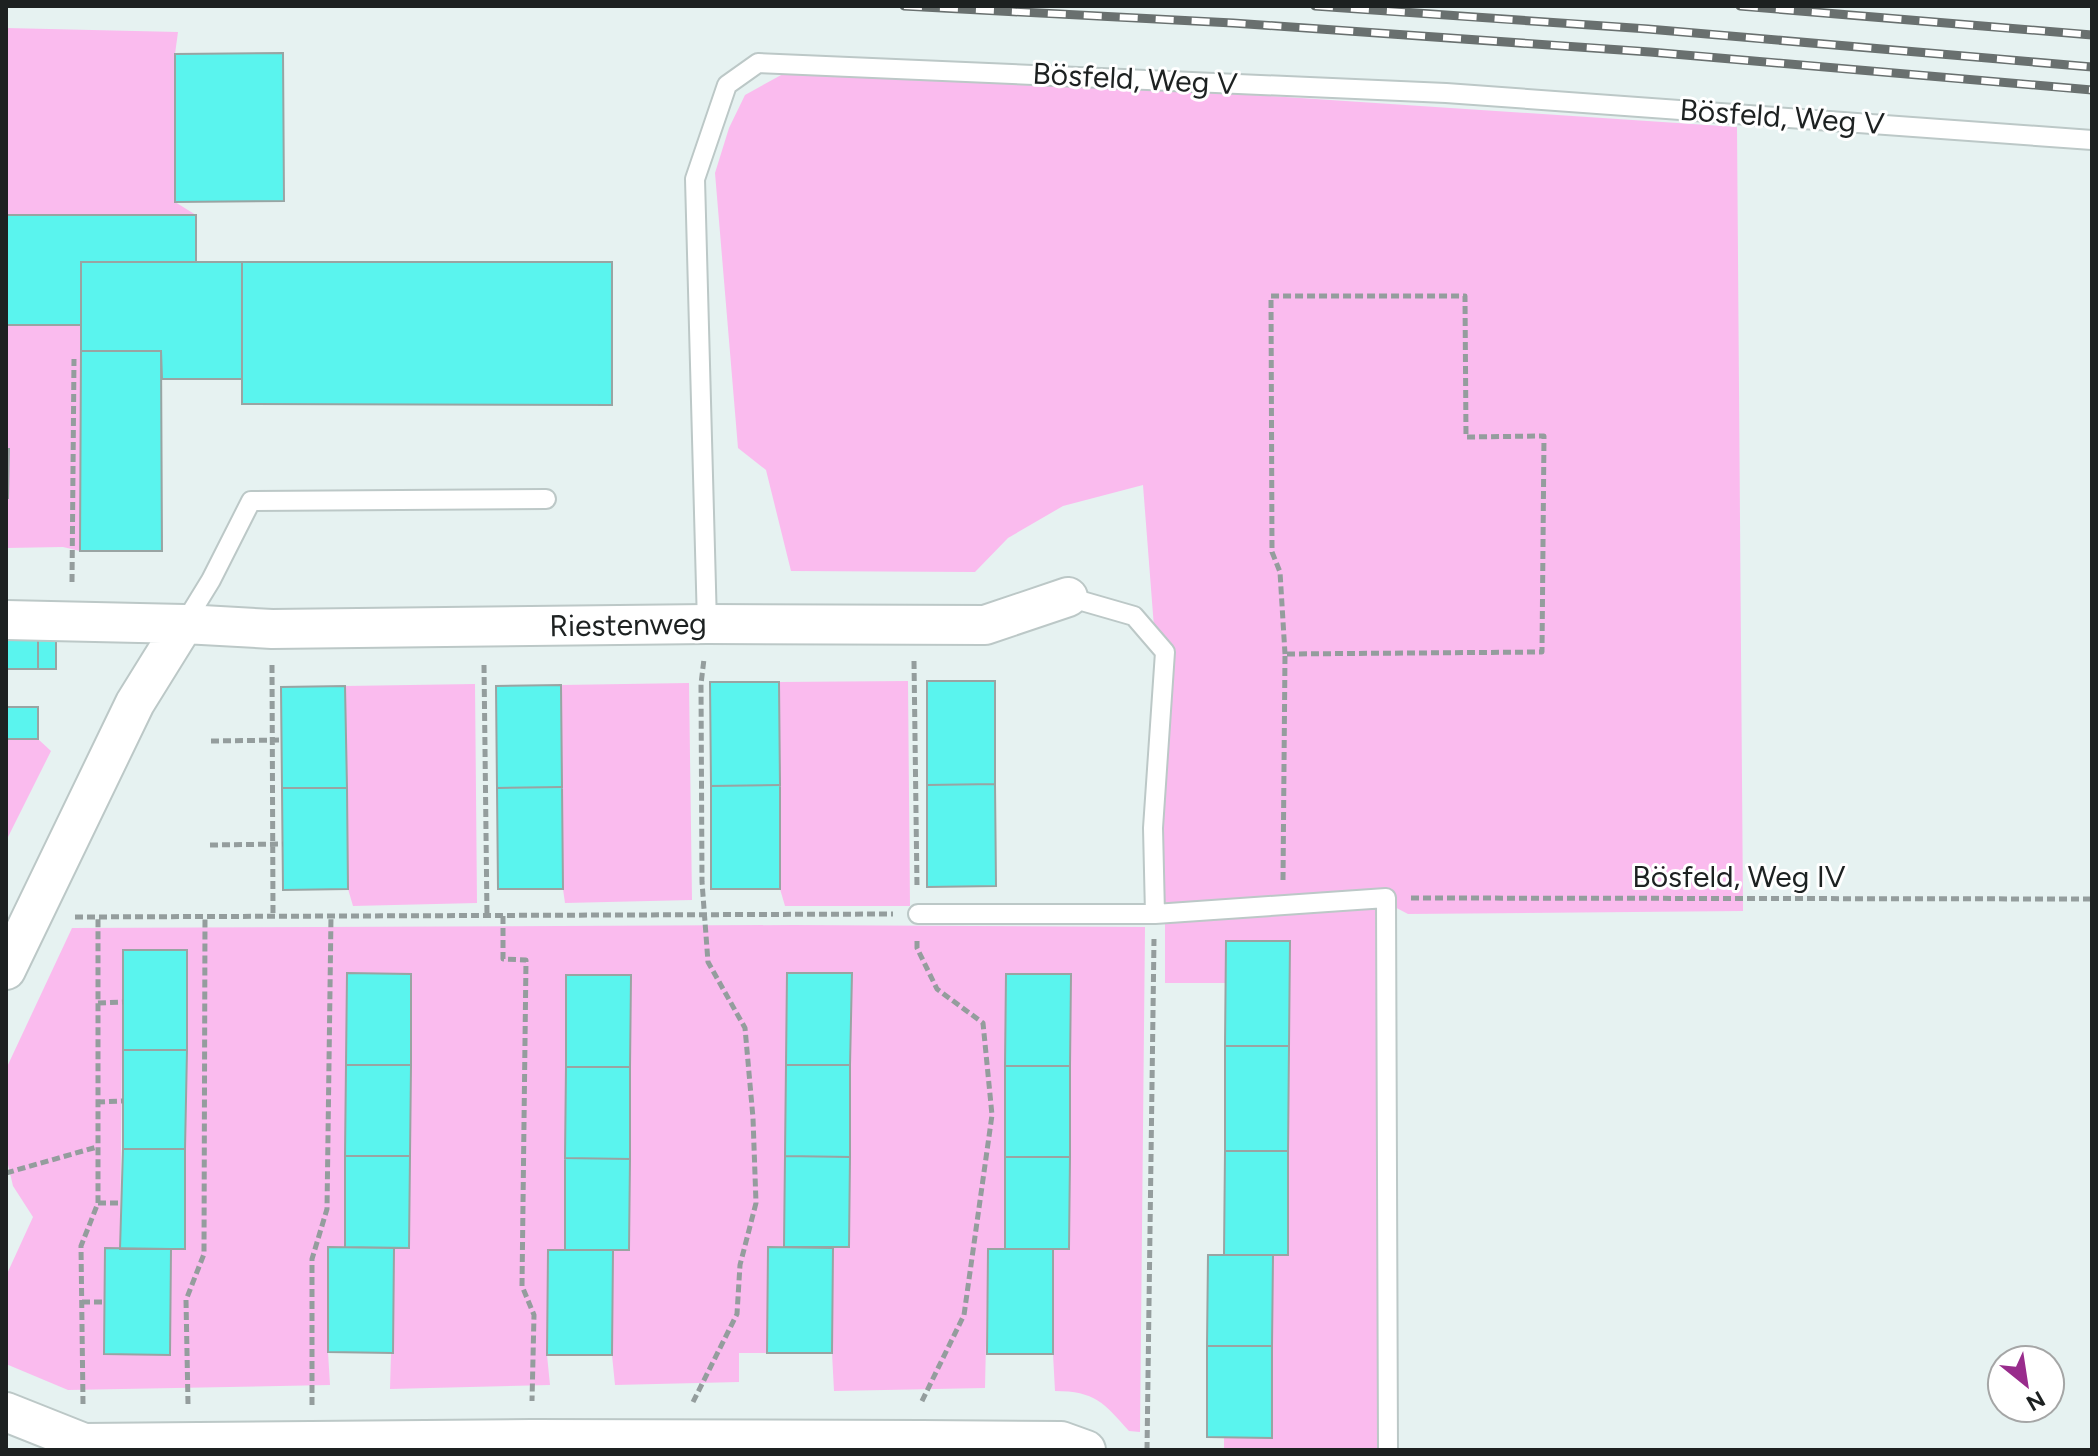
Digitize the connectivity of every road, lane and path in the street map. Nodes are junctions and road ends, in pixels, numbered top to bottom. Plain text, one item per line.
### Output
1 (2092, 140) edge
2 (74, 359) dead end
3 (546, 499) dead end
4 (72, 582) dead end
5 (1068, 597) joint
6 (6, 620) edge
7 (184, 624) junction
8 (707, 624) junction
9 (913, 624) junction
10 (484, 627) junction
11 (272, 629) junction
12 (1285, 654) junction
13 (272, 740) junction
14 (282, 740) dead end
15 (211, 741) dead end
16 (283, 844) dead end
17 (210, 845) dead end
18 (273, 845) junction
19 (1386, 898) junction
20 (2092, 899) edge
21 (1283, 905) junction
22 (918, 914) junction
23 (1155, 914) junction
24 (704, 915) junction
25 (98, 916) junction
26 (205, 916) junction
27 (273, 916) junction
28 (331, 916) junction
29 (487, 916) junction
30 (503, 916) junction
31 (31, 917) junction
32 (6, 970) edge
33 (123, 1002) dead end
34 (98, 1003) junction
35 (123, 1101) dead end
36 (97, 1102) junction
37 (97, 1147) junction
38 (6, 1173) edge
39 (98, 1203) junction
40 (121, 1203) dead end
41 (82, 1302) junction
42 (105, 1302) dead end
43 (6, 1412) edge
44 (531, 1439) junction
45 (691, 1439) junction
46 (921, 1440) junction
47 (311, 1441) junction
48 (189, 1442) junction
49 (84, 1443) junction
50 (1086, 1450) edge
51 (1147, 1450) edge
52 (1388, 1450) edge

1 - 8 lane, Bösfeld, Weg V
2 - 4 path
3 - 7 lane
5 - 9 street, Riestenweg
5 - 23 lane
6 - 7 street, Riestenweg
7 - 11 street, Riestenweg
7 - 31 street
8 - 9 street, Riestenweg
8 - 10 street, Riestenweg
8 - 24 path
9 - 22 path
10 - 11 street, Riestenweg
10 - 29 path
11 - 13 path
12 - 12 path
12 - 21 path
13 - 14 path
13 - 15 path
13 - 18 path
16 - 18 path
17 - 18 path
18 - 27 path
19 - 20 path, Bösfeld, Weg IV
19 - 21 lane
19 - 52 lane
21 - 23 lane
22 - 23 lane
22 - 24 path
22 - 46 path
23 - 51 path
24 - 30 path
24 - 45 path
25 - 26 path
25 - 31 path
25 - 34 path
26 - 27 path
26 - 48 path
27 - 28 path
28 - 29 path
28 - 47 path
29 - 30 path
30 - 44 path
31 - 32 street
33 - 34 path
34 - 36 path
35 - 36 path
36 - 37 path
37 - 38 path
37 - 39 path
39 - 40 path
39 - 41 path
41 - 42 path
41 - 49 path
43 - 49 street
44 - 45 street
44 - 47 street
45 - 46 street
46 - 50 street
47 - 48 street
48 - 49 street

